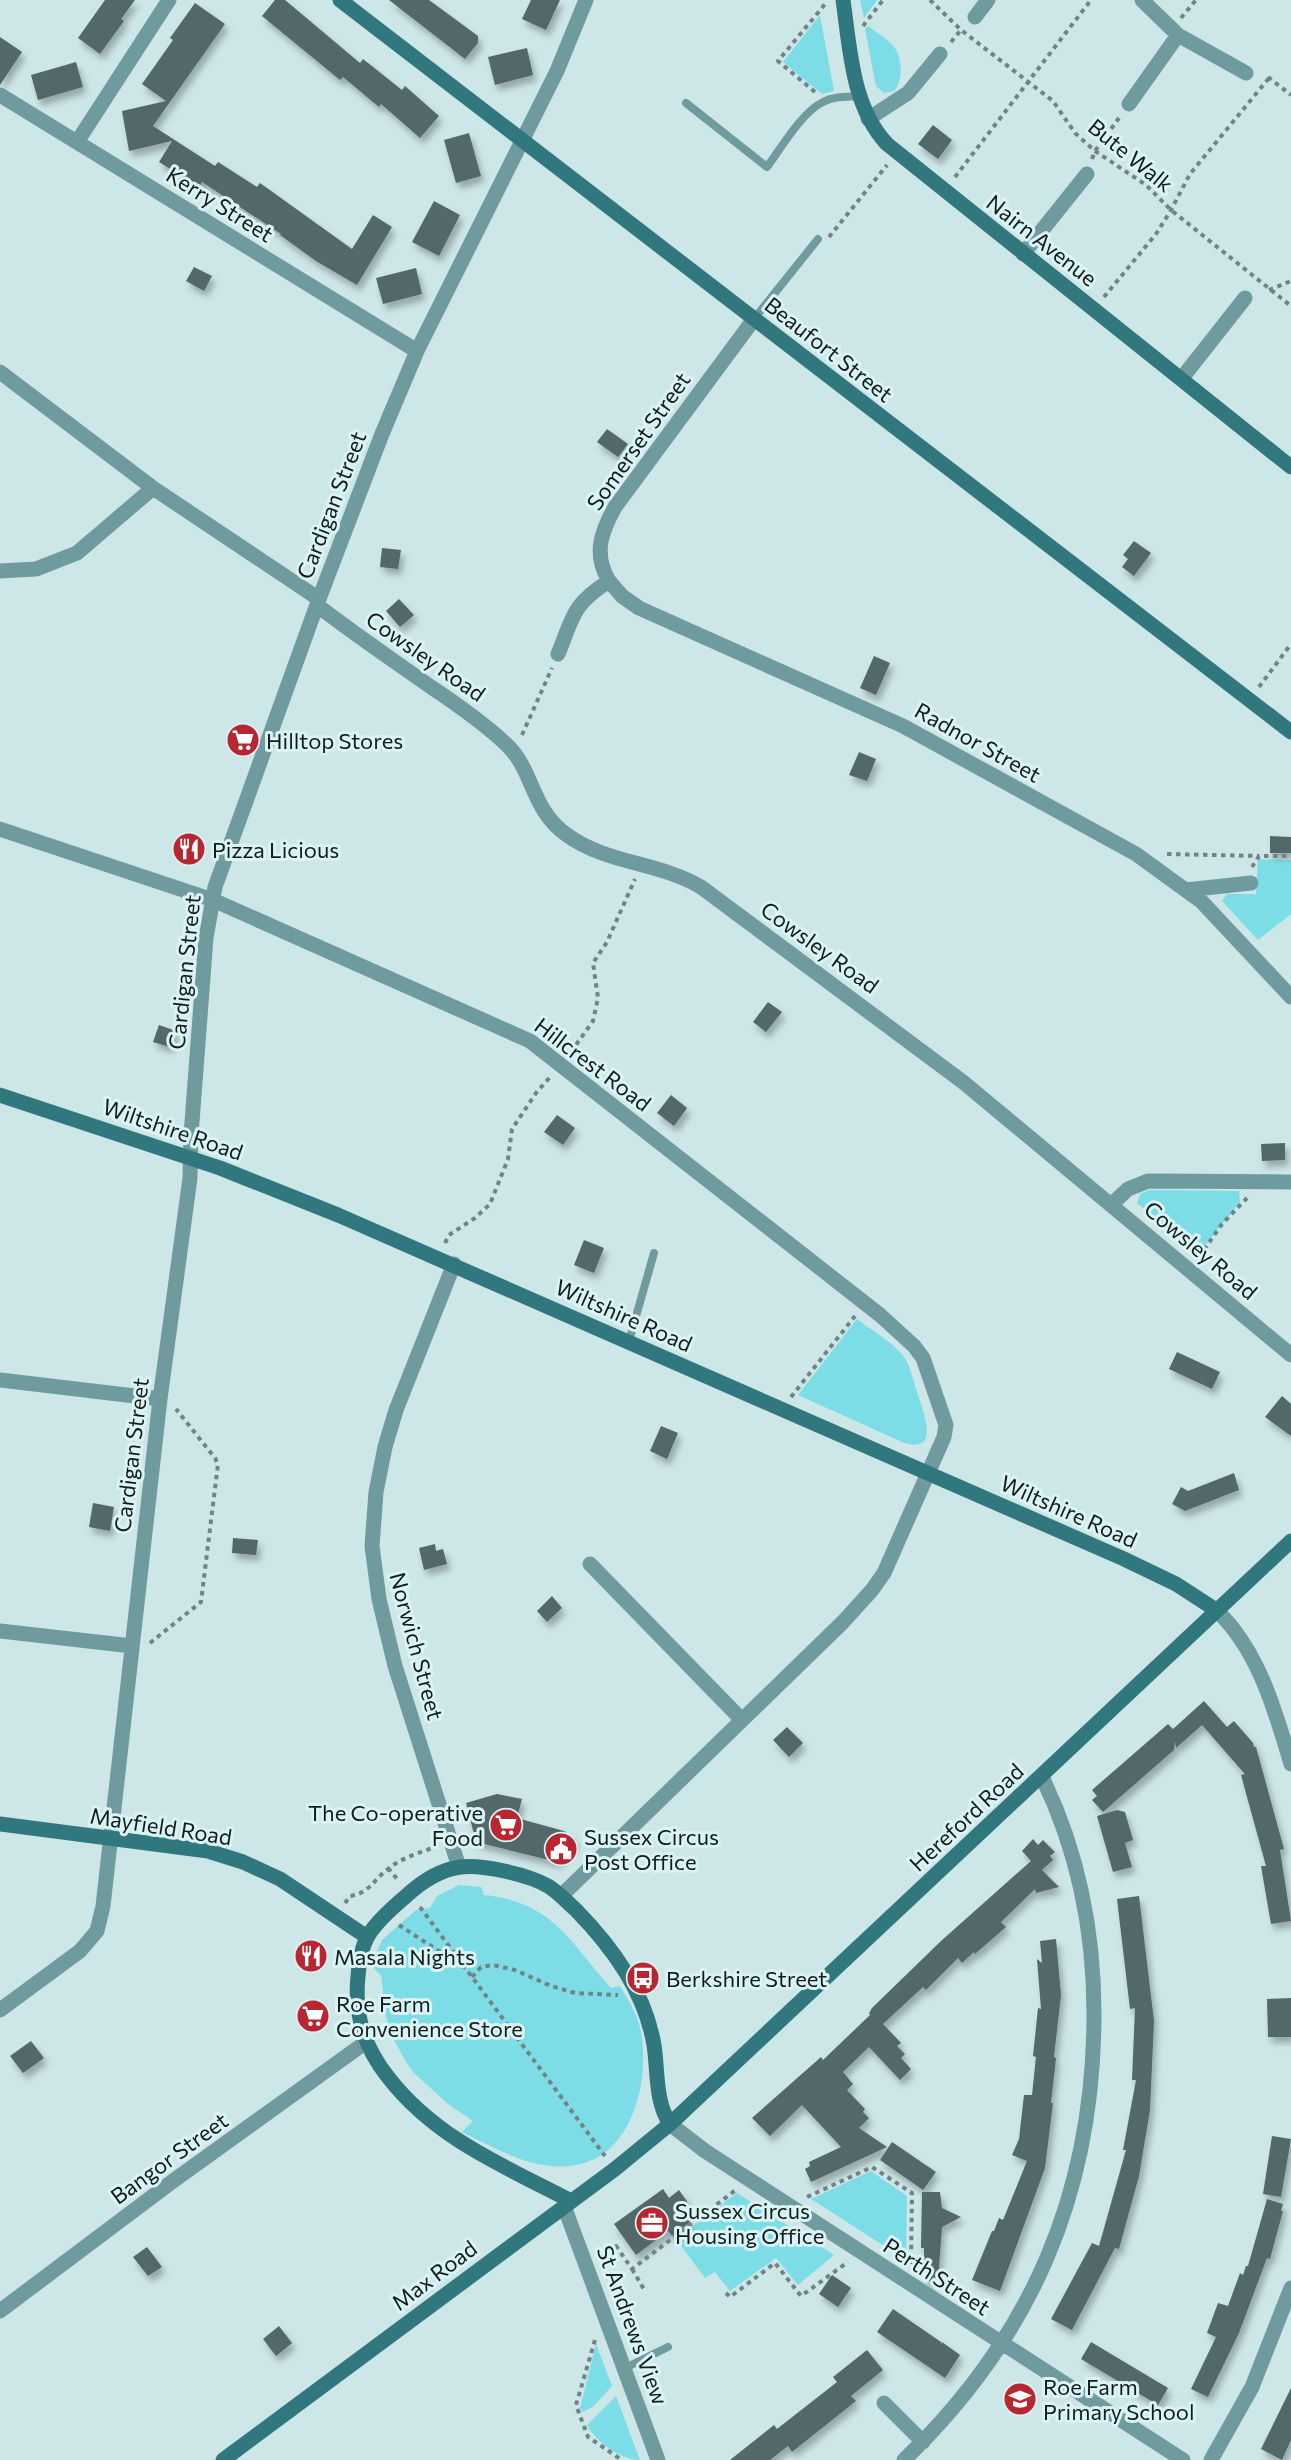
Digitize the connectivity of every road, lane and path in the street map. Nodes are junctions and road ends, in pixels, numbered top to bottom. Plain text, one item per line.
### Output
1 (169, 0) edge
2 (340, 0) edge
3 (586, 0) edge
4 (828, 0) edge
5 (843, 0) edge
6 (883, 0) edge
7 (930, 0) edge
8 (988, 0) edge
9 (1091, 0) edge
10 (1142, 0) edge
11 (975, 16) joint
12 (961, 30) junction
13 (1178, 35) junction
14 (849, 42) junction
15 (940, 54) joint
16 (1246, 73) joint
17 (1269, 78) junction
18 (1027, 81) junction
19 (0, 95) edge
20 (1291, 95) edge
21 (860, 96) junction
22 (826, 101) junction
23 (686, 103) dead end
24 (1129, 104) joint
25 (868, 119) junction
26 (522, 141) junction
27 (77, 142) junction
28 (1095, 151) junction
29 (896, 153) junction
30 (1087, 174) joint
31 (944, 191) junction
32 (1171, 210) junction
33 (818, 239) joint
34 (1023, 254) junction
35 (1291, 281) edge
36 (1268, 290) junction
37 (1245, 298) dead end
38 (1291, 306) edge
39 (1093, 309) junction
40 (754, 319) junction
41 (417, 351) junction
42 (0, 372) edge
43 (1182, 378) junction
44 (1291, 467) edge
45 (153, 488) junction
46 (0, 571) edge
47 (609, 581) junction
48 (318, 602) junction
49 (1291, 644) edge
50 (558, 654) joint
51 (1248, 700) junction
52 (1291, 732) edge
53 (514, 753) junction
54 (0, 829) edge
55 (1136, 854) junction
56 (1259, 856) junction
57 (1291, 856) edge
58 (634, 883) dead end
59 (1251, 883) joint
60 (1186, 890) junction
61 (213, 900) junction
62 (1291, 997) edge
63 (561, 1065) junction
64 (0, 1095) edge
65 (190, 1158) junction
66 (1265, 1181) junction
67 (1291, 1182) edge
68 (1112, 1204) junction
69 (654, 1253) dead end
70 (436, 1256) junction
71 (454, 1264) junction
72 (1190, 1269) junction
73 (865, 1304) junction
74 (629, 1341) junction
75 (1291, 1355) edge
76 (0, 1380) edge
77 (160, 1394) junction
78 (781, 1408) junction
79 (929, 1474) junction
80 (1291, 1541) edge
81 (590, 1564) dead end
82 (1216, 1610) junction
83 (0, 1631) edge
84 (132, 1652) junction
85 (742, 1720) junction
86 (1291, 1764) edge
87 (1042, 1777) junction
88 (0, 1824) edge
89 (112, 1839) junction
90 (450, 1841) junction
91 (459, 1867) junction
92 (409, 1893) junction
93 (561, 1896) junction
94 (335, 1916) junction
95 (385, 1916) junction
96 (367, 1937) junction
97 (466, 1969) junction
98 (472, 1977) junction
99 (636, 1988) junction
100 (0, 2010) edge
101 (366, 2043) junction
102 (670, 2124) junction
103 (615, 2169) junction
104 (750, 2180) junction
105 (568, 2204) junction
106 (789, 2206) junction
107 (861, 2253) junction
108 (587, 2267) junction
109 (632, 2269) junction
110 (911, 2286) junction
111 (1291, 2288) edge
112 (645, 2291) dead end
113 (726, 2293) dead end
114 (0, 2311) edge
115 (603, 2311) junction
116 (1002, 2345) junction
117 (669, 2348) dead end
118 (625, 2367) junction
119 (884, 2403) dead end
120 (923, 2442) junction
121 (223, 2460) edge
122 (622, 2460) edge
123 (658, 2460) edge
124 (904, 2460) edge
125 (1183, 2460) edge
126 (1211, 2460) edge

1 - 27 street
2 - 26 street, Beaufort Street
3 - 26 street, Cardigan Street
4 - 22 path
5 - 14 street, Nairn Avenue
6 - 14 path
7 - 12 path, Bute Walk
8 - 11 street
9 - 18 path
10 - 13 street
11 - 12 path
12 - 15 path
12 - 18 path, Bute Walk
13 - 16 street
13 - 24 street
14 - 21 street, Nairn Avenue
15 - 25 street
16 - 17 path
17 - 20 path
17 - 32 path
18 - 28 path, Bute Walk
18 - 31 path
19 - 27 street, Kerry Street
21 - 22 lane
21 - 25 street, Nairn Avenue
22 - 23 lane
24 - 28 path
25 - 29 street, Nairn Avenue
26 - 40 street, Beaufort Street
26 - 41 street, Cardigan Street
27 - 41 street, Kerry Street
28 - 30 path
28 - 32 path, Bute Walk
29 - 31 street, Nairn Avenue
29 - 33 path
30 - 34 street
31 - 34 street, Nairn Avenue
32 - 36 path, Bute Walk
32 - 39 path
33 - 40 lane
34 - 39 street, Nairn Avenue
35 - 36 path
36 - 38 path, Bute Walk
37 - 43 street
39 - 43 street, Nairn Avenue
40 - 47 street, Somerset Street
40 - 51 street, Beaufort Street
41 - 48 street, Cardigan Street
42 - 45 street, Cowsley Road
43 - 44 street, Nairn Avenue
45 - 46 street
45 - 48 street, Cowsley Road
47 - 50 street
47 - 55 street, Radnor Street
48 - 53 street, Cowsley Road
48 - 61 street, Cardigan Street
49 - 51 path
50 - 53 path
51 - 52 street, Beaufort Street
53 - 68 street, Cowsley Road
54 - 61 street, Hillcrest Road
55 - 56 path
55 - 60 street, Radnor Street
56 - 57 path
56 - 59 path
58 - 63 path
59 - 60 street
60 - 62 street, Radnor Street
61 - 63 street, Hillcrest Road
61 - 65 street, Cardigan Street
63 - 70 path
63 - 73 street, Hillcrest Road
64 - 65 street, Wiltshire Road
65 - 70 street, Wiltshire Road
65 - 77 street, Cardigan Street
66 - 67 street
66 - 68 street
66 - 72 path
68 - 72 street, Cowsley Road
69 - 74 lane
70 - 71 street, Wiltshire Road
71 - 74 street, Wiltshire Road
71 - 90 street, Norwich Street
72 - 75 street, Cowsley Road
73 - 78 path
73 - 79 street, Hillcrest Road
74 - 78 street, Wiltshire Road
76 - 77 street
77 - 84 street, Cardigan Street
77 - 84 path
78 - 79 street, Wiltshire Road
79 - 82 street, Wiltshire Road
79 - 85 street
80 - 82 street, Hereford Road
81 - 85 street
82 - 86 street
82 - 87 street, Hereford Road
83 - 84 street
84 - 89 street, Cardigan Street
85 - 93 street
87 - 102 street, Hereford Road
87 - 116 street
88 - 89 street, Mayfield Road
89 - 94 street, Mayfield Road
89 - 100 street, Cardigan Street
90 - 91 street, Norwich Street
90 - 94 path
91 - 92 street
91 - 93 street
92 - 95 street
92 - 97 path
93 - 99 street
94 - 96 street, Mayfield Road
95 - 96 street
95 - 97 path
96 - 101 street
97 - 98 path
98 - 99 path
98 - 103 path
99 - 102 street
101 - 105 street
101 - 114 street, Bangor Street
102 - 103 street, Max Road
102 - 104 street, Perth Street
103 - 105 street, Max Road
104 - 106 street, Perth Street
104 - 109 path
105 - 108 street, St Andrews View
105 - 121 street, Max Road
106 - 107 street, Perth Street
106 - 110 path
107 - 110 street, Perth Street
107 - 113 path
108 - 109 path
108 - 115 street, St Andrews View
109 - 112 path
110 - 116 street, Perth Street
111 - 126 street
115 - 118 street, St Andrews View
115 - 122 path
116 - 120 street
116 - 125 street, Perth Street
117 - 118 lane
118 - 123 street, St Andrews View
119 - 120 street
120 - 124 street

